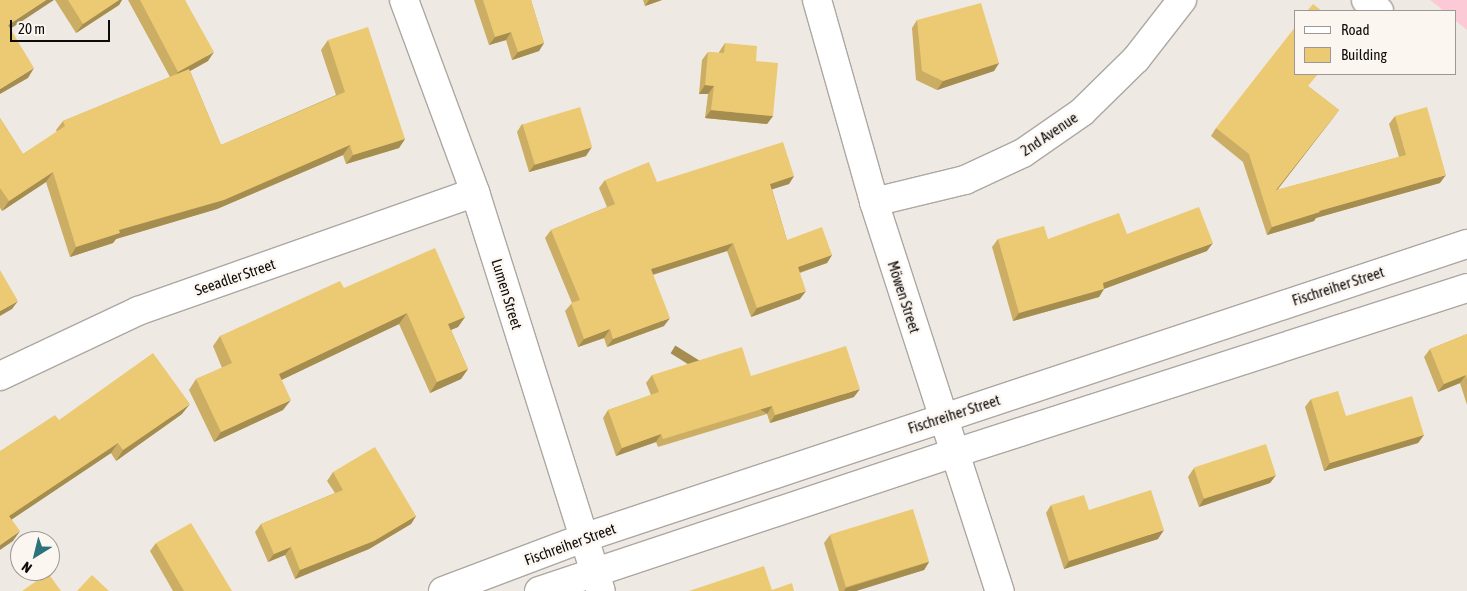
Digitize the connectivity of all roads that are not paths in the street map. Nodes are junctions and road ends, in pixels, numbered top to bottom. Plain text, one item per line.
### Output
1 (404, 0) edge
2 (817, 0) edge
3 (1182, 0) edge
4 (1366, 0) edge
5 (1378, 10) edge
6 (475, 192) junction
7 (874, 202) junction
8 (1467, 244) edge
9 (1467, 288) edge
10 (0, 376) edge
11 (943, 417) junction
12 (955, 453) junction
13 (583, 538) junction
14 (598, 581) edge
15 (443, 591) edge
16 (539, 591) edge
17 (1000, 591) edge

1 - 6 street, Lumen Street
2 - 7 street, Möwen Street
3 - 7 street, 2nd Avenue
4 - 5 street
6 - 10 street, Seeadler Street
6 - 13 street, Lumen Street
7 - 11 street, Möwen Street
8 - 11 street, Fischreiher Street
9 - 12 street
11 - 12 street, Möwen Street
11 - 13 street, Fischreiher Street
12 - 14 street
12 - 17 street, Möwen Street
13 - 14 street, Lumen Street
13 - 15 street, Fischreiher Street
14 - 16 street

